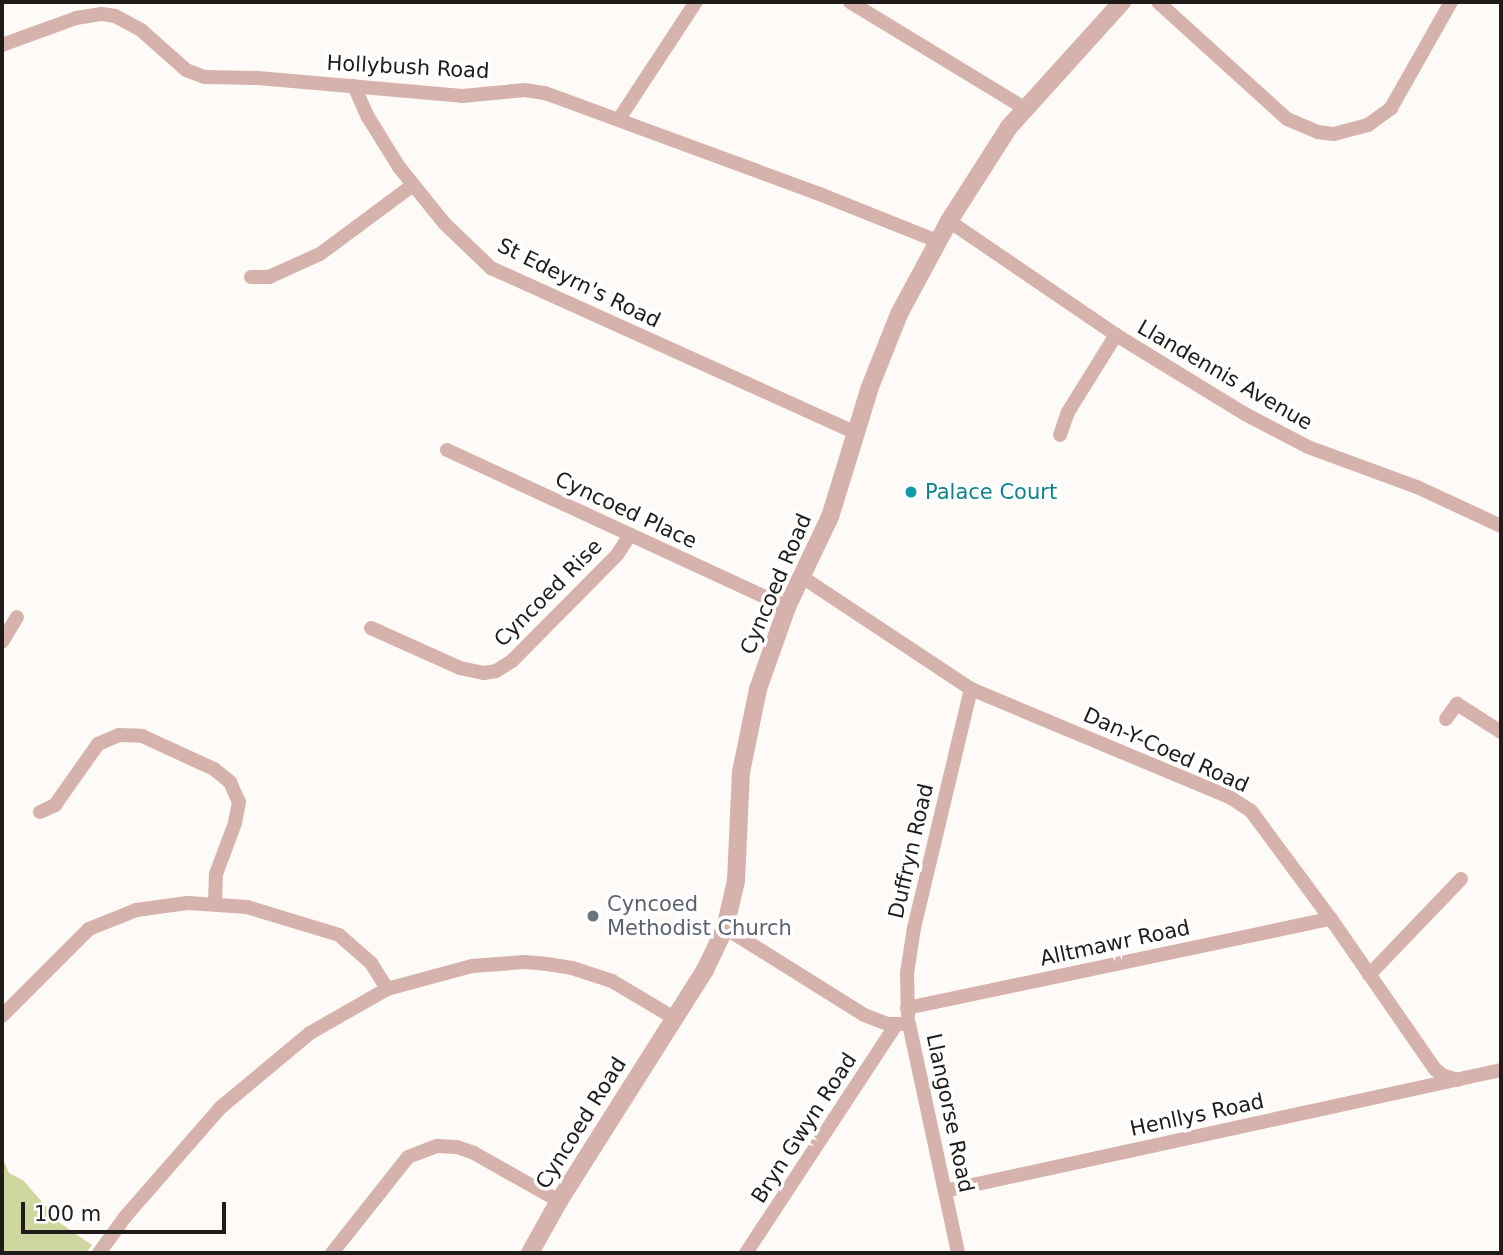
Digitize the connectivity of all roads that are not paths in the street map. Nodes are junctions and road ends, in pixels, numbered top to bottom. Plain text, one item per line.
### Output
1 (850, 2) edge
2 (1122, 2) edge
3 (1158, 2) edge
4 (1451, 2) edge
5 (692, 3) edge
6 (2, 45) edge
7 (354, 86) junction
8 (1024, 108) junction
9 (619, 119) junction
10 (413, 185) junction
11 (949, 221) junction
12 (937, 241) junction
13 (251, 277) dead end
14 (1116, 335) junction
15 (856, 433) junction
16 (1060, 435) dead end
17 (447, 450) dead end
18 (1501, 526) edge
19 (630, 535) junction
20 (802, 577) junction
21 (787, 607) junction
22 (17, 617) dead end
23 (371, 628) dead end
24 (2, 642) edge
25 (971, 689) junction
26 (1446, 719) dead end
27 (1501, 732) edge
28 (40, 812) dead end
29 (1461, 879) dead end
30 (215, 902) junction
31 (1331, 919) junction
32 (725, 928) junction
33 (1369, 975) junction
34 (387, 989) junction
35 (907, 1008) junction
36 (2, 1016) edge
37 (674, 1018) junction
38 (903, 1024) junction
39 (1501, 1070) edge
40 (1457, 1080) junction
41 (945, 1191) junction
42 (559, 1201) junction
43 (99, 1253) edge
44 (332, 1253) edge
45 (530, 1253) edge
46 (746, 1253) edge
47 (958, 1253) edge

1 - 8 street
2 - 8 street, Cyncoed Road
3 - 4 street
5 - 9 street
6 - 7 street, Hollybush Road
7 - 9 street, Hollybush Road
7 - 10 street, St Edeyrn's Road
8 - 11 street, Cyncoed Road
9 - 12 street, Hollybush Road
10 - 13 street
10 - 15 street, St Edeyrn's Road
11 - 12 street, Cyncoed Road
11 - 14 street, Llandennis Avenue
12 - 15 street, Cyncoed Road
14 - 16 street
14 - 18 street, Llandennis Avenue
15 - 20 street, Cyncoed Road
17 - 19 street, Cyncoed Place
19 - 21 street, Cyncoed Place
19 - 23 street, Cyncoed Rise
20 - 21 street, Cyncoed Road
20 - 25 street, Dan-Y-Coed Road
21 - 32 street, Cyncoed Road
22 - 24 street
25 - 31 street, Dan-Y-Coed Road
25 - 35 street, Duffryn Road
26 - 27 street
28 - 30 street
29 - 33 street
30 - 34 street
30 - 36 street
31 - 33 street, Dan-Y-Coed Road
31 - 35 street, Alltmawr Road
32 - 37 street, Cyncoed Road
32 - 38 street, Llangorse Road
33 - 40 street, Dan-Y-Coed Road
34 - 37 street
34 - 43 street
35 - 38 street, Duffryn Road
37 - 42 street, Cyncoed Road
38 - 41 street, Llangorse Road
38 - 46 street, Bryn Gwyn Road
39 - 40 street
40 - 41 street, Henllys Road
41 - 47 street, Llangorse Road
42 - 44 street
42 - 45 street, Cyncoed Road

